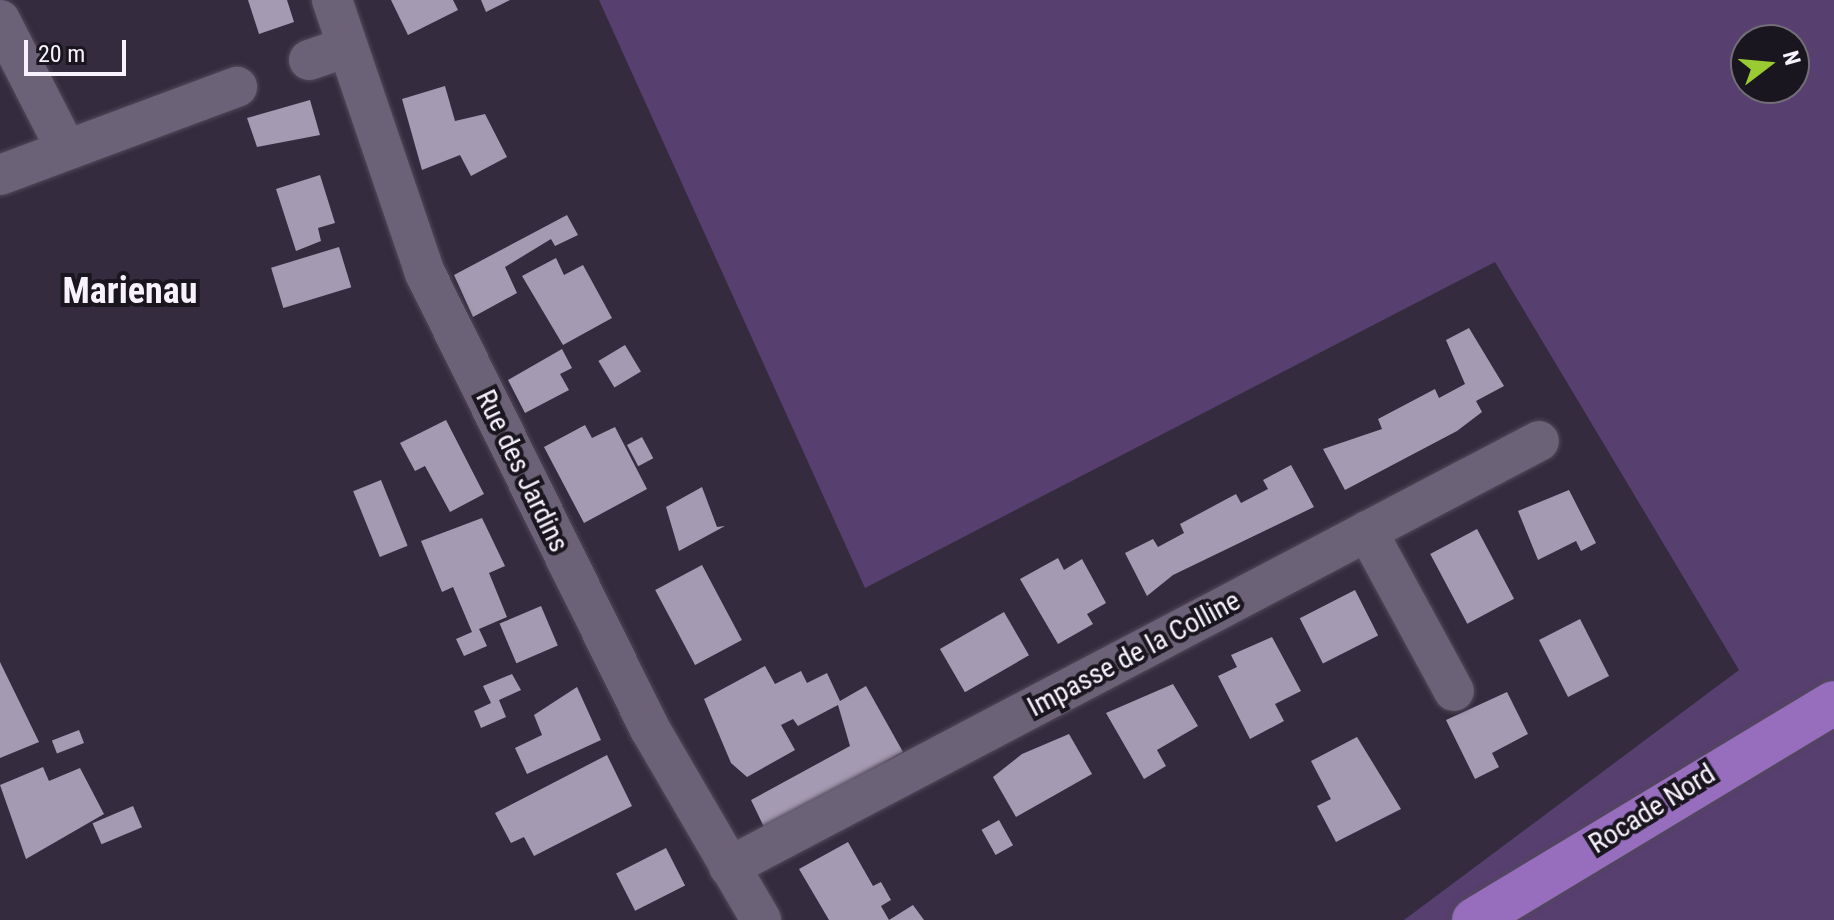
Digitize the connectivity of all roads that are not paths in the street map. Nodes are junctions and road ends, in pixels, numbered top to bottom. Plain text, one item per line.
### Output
1 (332, 0) edge
2 (0, 20) edge
3 (237, 87) dead end
4 (66, 149) junction
5 (0, 175) edge
6 (1539, 441) dead end
7 (1367, 531) junction
8 (1454, 691) dead end
9 (1834, 703) edge
10 (729, 867) junction
11 (761, 920) edge
12 (1474, 920) edge

1 - 10 street, Rue des Jardins
2 - 4 street
3 - 4 street
4 - 5 street
6 - 7 street, Impasse de la Colline
7 - 8 street
7 - 10 street, Impasse de la Colline
9 - 12 main road, Rocade Nord
10 - 11 street, Rue des Jardins

